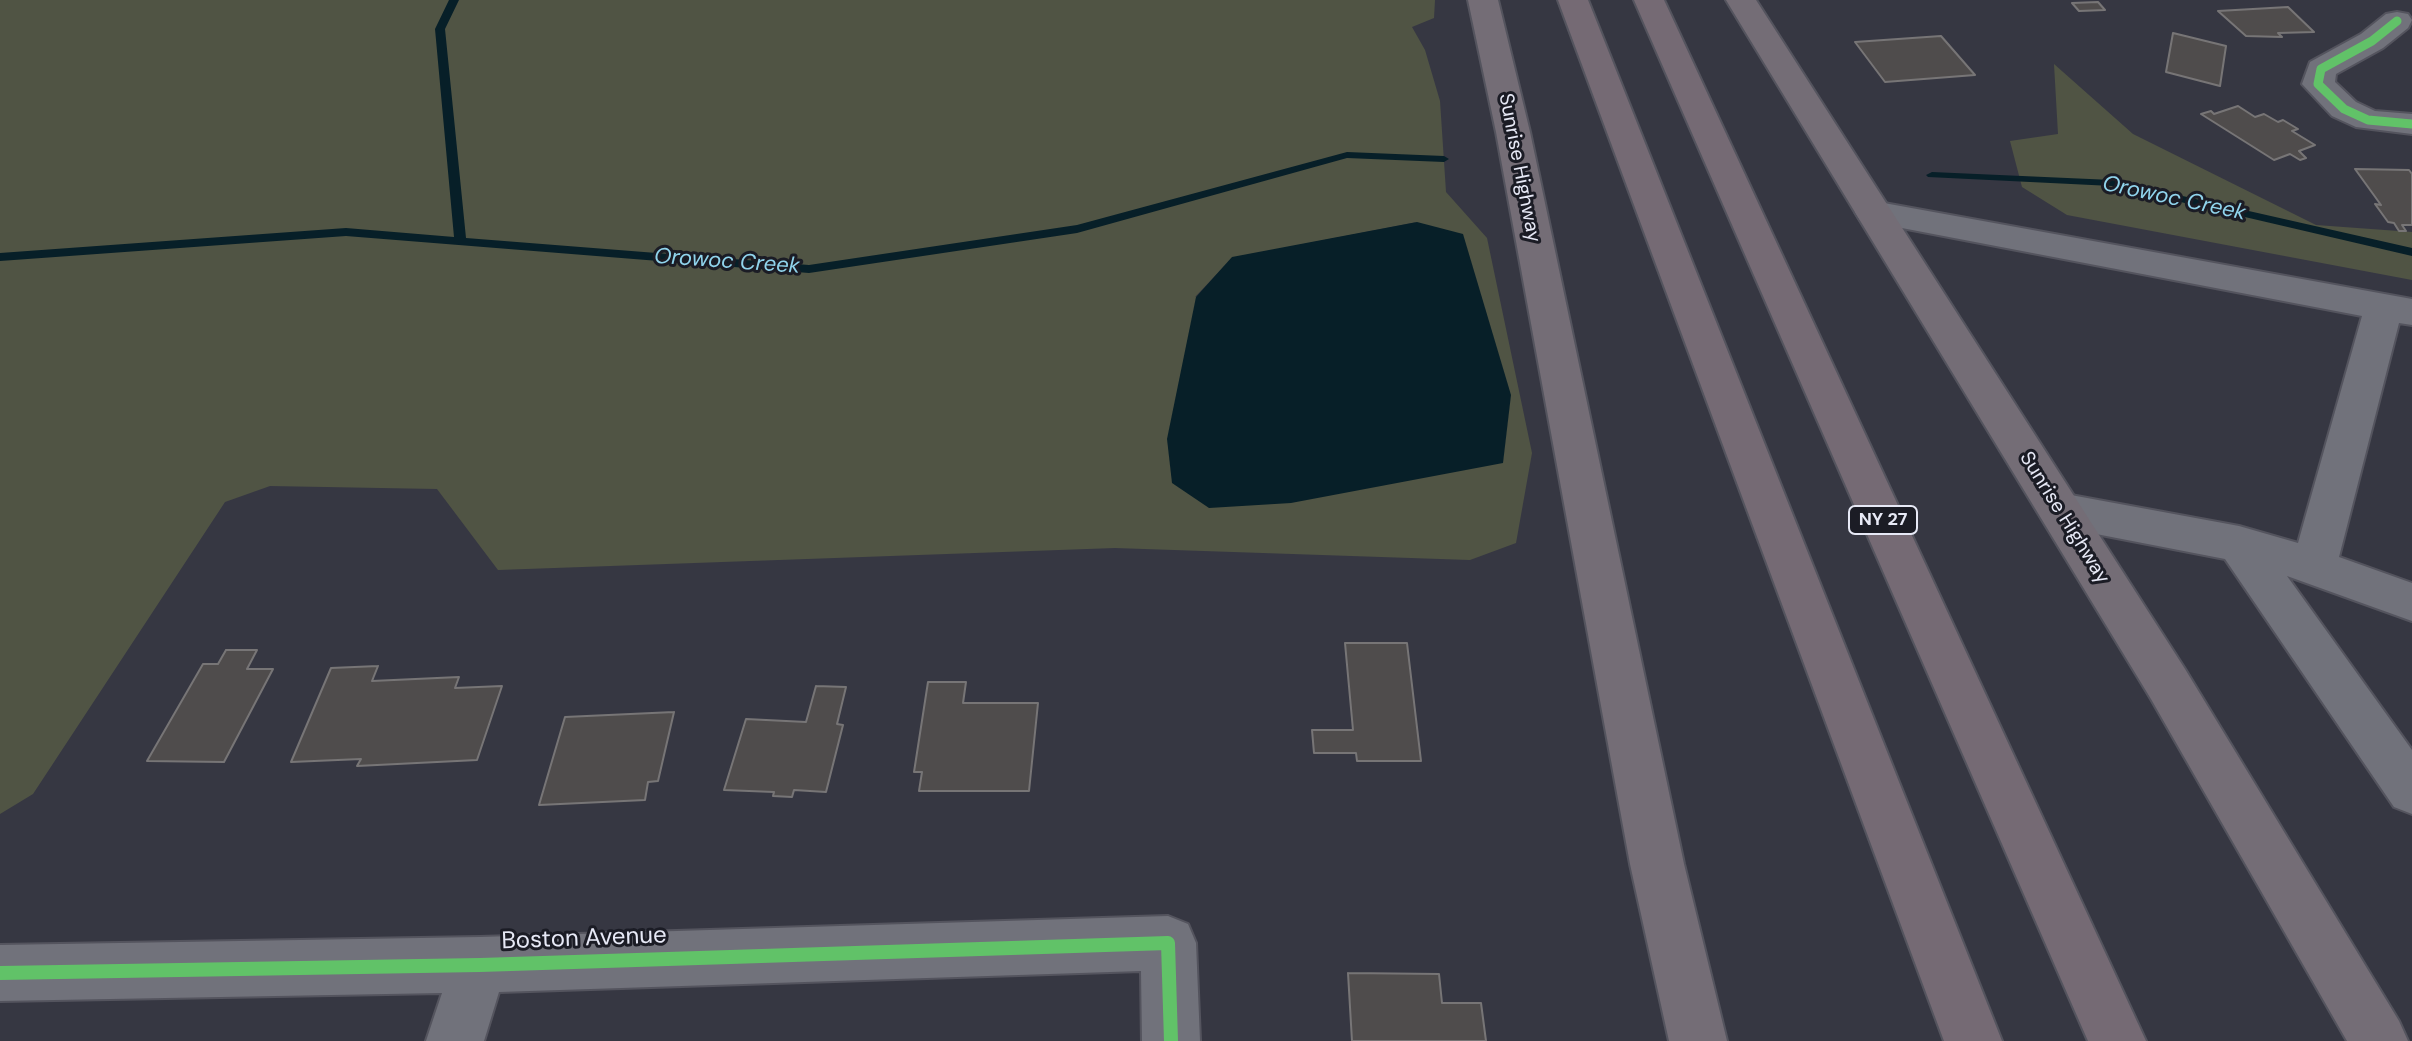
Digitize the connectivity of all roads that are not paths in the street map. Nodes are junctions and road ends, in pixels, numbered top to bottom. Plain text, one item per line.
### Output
1 (1483, 0) edge
2 (1573, 0) edge
3 (1649, 0) edge
4 (1741, 0) edge
5 (2395, 19) edge
6 (2412, 124) edge
7 (1873, 212) junction
8 (2398, 310) edge
9 (2060, 510) junction
10 (2239, 544) junction
11 (2314, 566) junction
12 (2412, 602) edge
13 (2412, 791) edge
14 (480, 965) junction
15 (0, 973) edge
16 (455, 1041) edge
17 (1171, 1041) edge
18 (1698, 1041) edge
19 (1973, 1041) edge
20 (2117, 1041) edge
21 (2379, 1041) edge

1 - 18 main road, Sunrise Highway
2 - 19 highway
3 - 20 highway, NY 27
4 - 7 main road, Sunrise Highway
5 - 6 street
7 - 8 street
7 - 9 main road, Sunrise Highway
8 - 11 street
9 - 10 street
9 - 21 main road, Sunrise Highway
10 - 11 street
10 - 13 street
11 - 12 street
14 - 15 street, Boston Avenue
14 - 16 street
14 - 17 street, Boston Avenue

